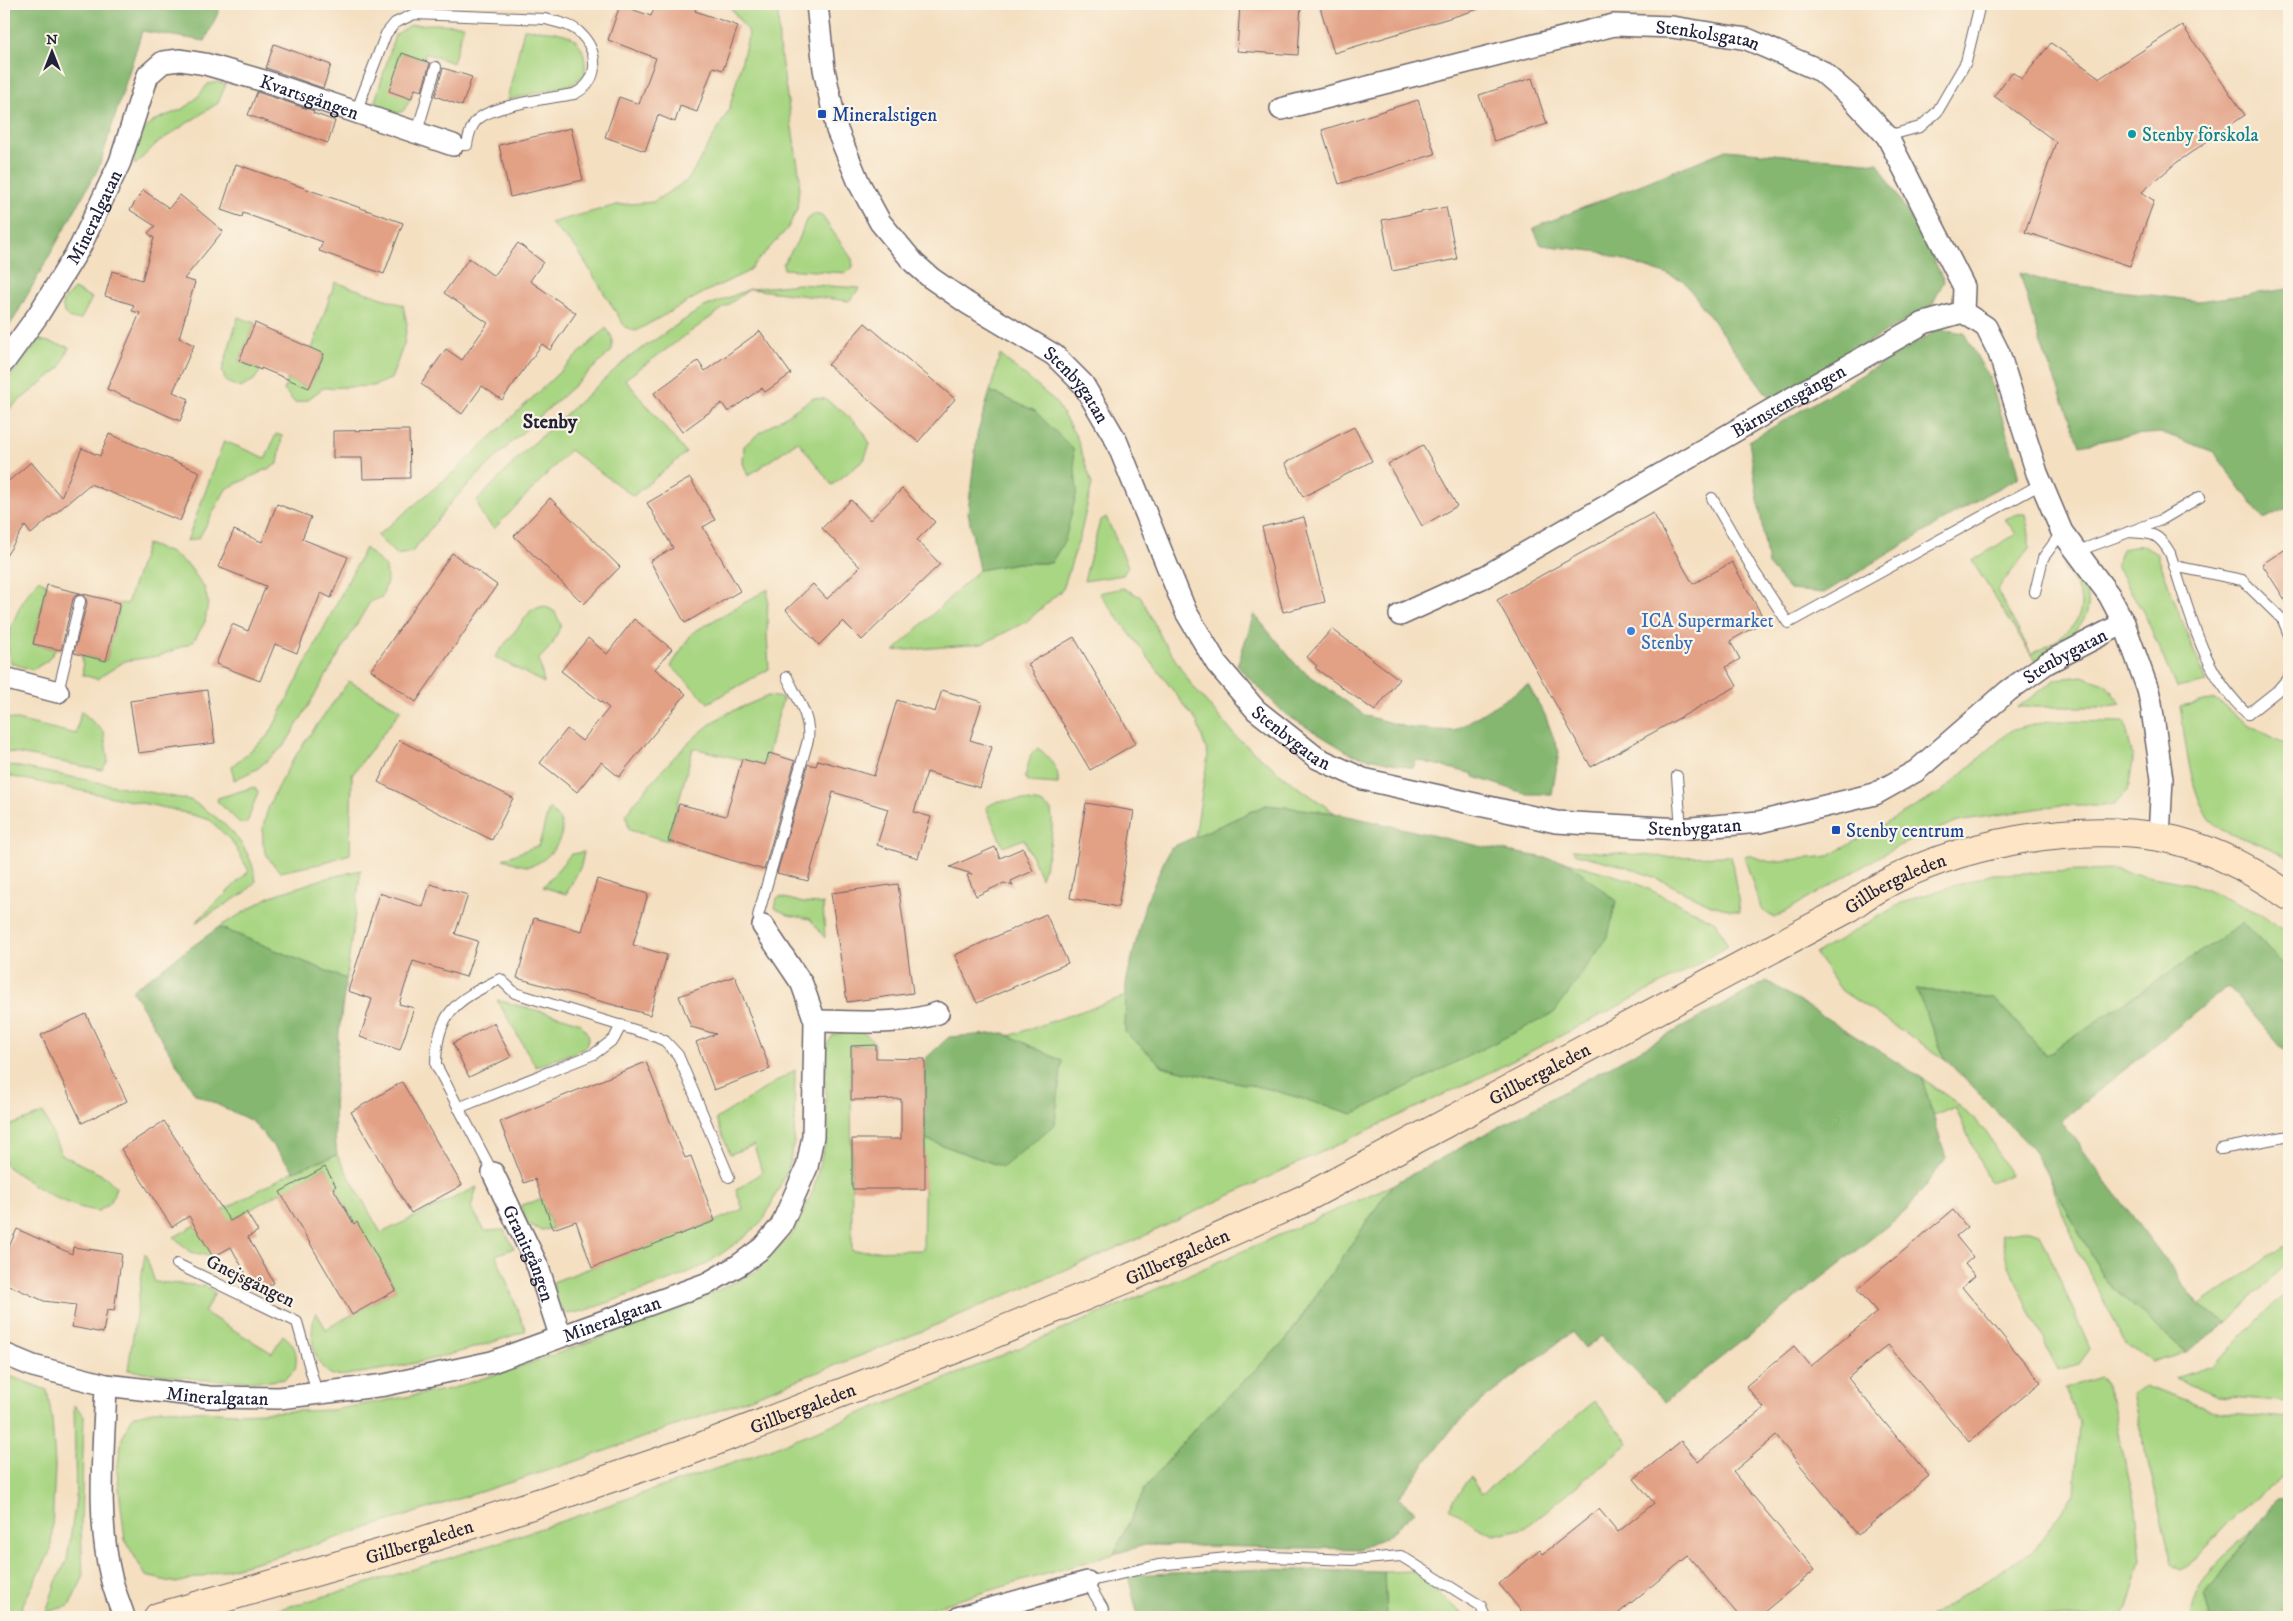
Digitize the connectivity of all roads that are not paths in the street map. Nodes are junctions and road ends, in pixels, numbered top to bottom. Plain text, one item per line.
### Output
1 (817, 4) edge
2 (1980, 4) edge
3 (163, 62) joint
4 (436, 67) dead end
5 (1281, 109) dead end
6 (356, 112) junction
7 (417, 132) junction
8 (1887, 136) junction
9 (453, 144) joint
10 (1963, 312) junction
11 (4, 362) edge
12 (2042, 484) junction
13 (2200, 497) dead end
14 (1712, 498) dead end
15 (2062, 532) junction
16 (2128, 532) junction
17 (2078, 552) junction
18 (2174, 566) junction
19 (2035, 592) dead end
20 (80, 601) dead end
21 (1400, 615) dead end
22 (2124, 624) junction
23 (2289, 634) edge
24 (787, 677) dead end
25 (2289, 677) edge
26 (4, 678) edge
27 (58, 692) joint
28 (1677, 776) dead end
29 (1681, 829) junction
30 (2159, 837) junction
31 (2289, 896) edge
32 (763, 926) joint
33 (938, 1013) dead end
34 (815, 1021) junction
35 (621, 1026) junction
36 (458, 1108) junction
37 (2289, 1136) edge
38 (2221, 1149) dead end
39 (493, 1173) joint
40 (729, 1177) dead end
41 (177, 1264) dead end
42 (560, 1335) junction
43 (4, 1354) edge
44 (106, 1385) junction
45 (317, 1394) junction
46 (1087, 1582) junction
47 (124, 1617) edge
48 (158, 1617) edge
49 (960, 1617) edge
50 (1106, 1617) edge
51 (1485, 1617) edge

1 - 29 street, Stenbygatan
2 - 8 lane
3 - 6 street, Kvartsgången
3 - 11 street, Mineralgatan
4 - 7 lane
5 - 8 street, Stenkolsgatan
6 - 7 street, Kvartsgången
6 - 9 lane
7 - 9 street, Kvartsgången
8 - 10 street, Stenkolsgatan
10 - 12 street
10 - 21 street, Bärnstensgången
12 - 14 lane
12 - 15 street
13 - 16 lane
15 - 17 street, Stenbygatan
15 - 19 lane
16 - 17 lane
16 - 18 lane
17 - 22 street, Stenbygatan
18 - 23 lane
18 - 25 lane
20 - 27 lane
22 - 29 street, Stenbygatan
22 - 30 street, Stenbygatan
24 - 32 lane
26 - 27 street
28 - 29 lane
30 - 31 main road, Gillbergaleden
30 - 48 main road, Gillbergaleden
32 - 34 street, Mineralgatan
33 - 34 street
34 - 42 street, Mineralgatan
35 - 36 lane
35 - 36 lane
35 - 40 lane
36 - 39 lane
37 - 38 lane
39 - 42 street, Granitgången
41 - 45 lane, Gnejsgången
42 - 45 street, Mineralgatan
43 - 44 street, Mineralgatan
44 - 45 street, Mineralgatan
44 - 47 street
46 - 49 street
46 - 50 lane
46 - 51 lane

